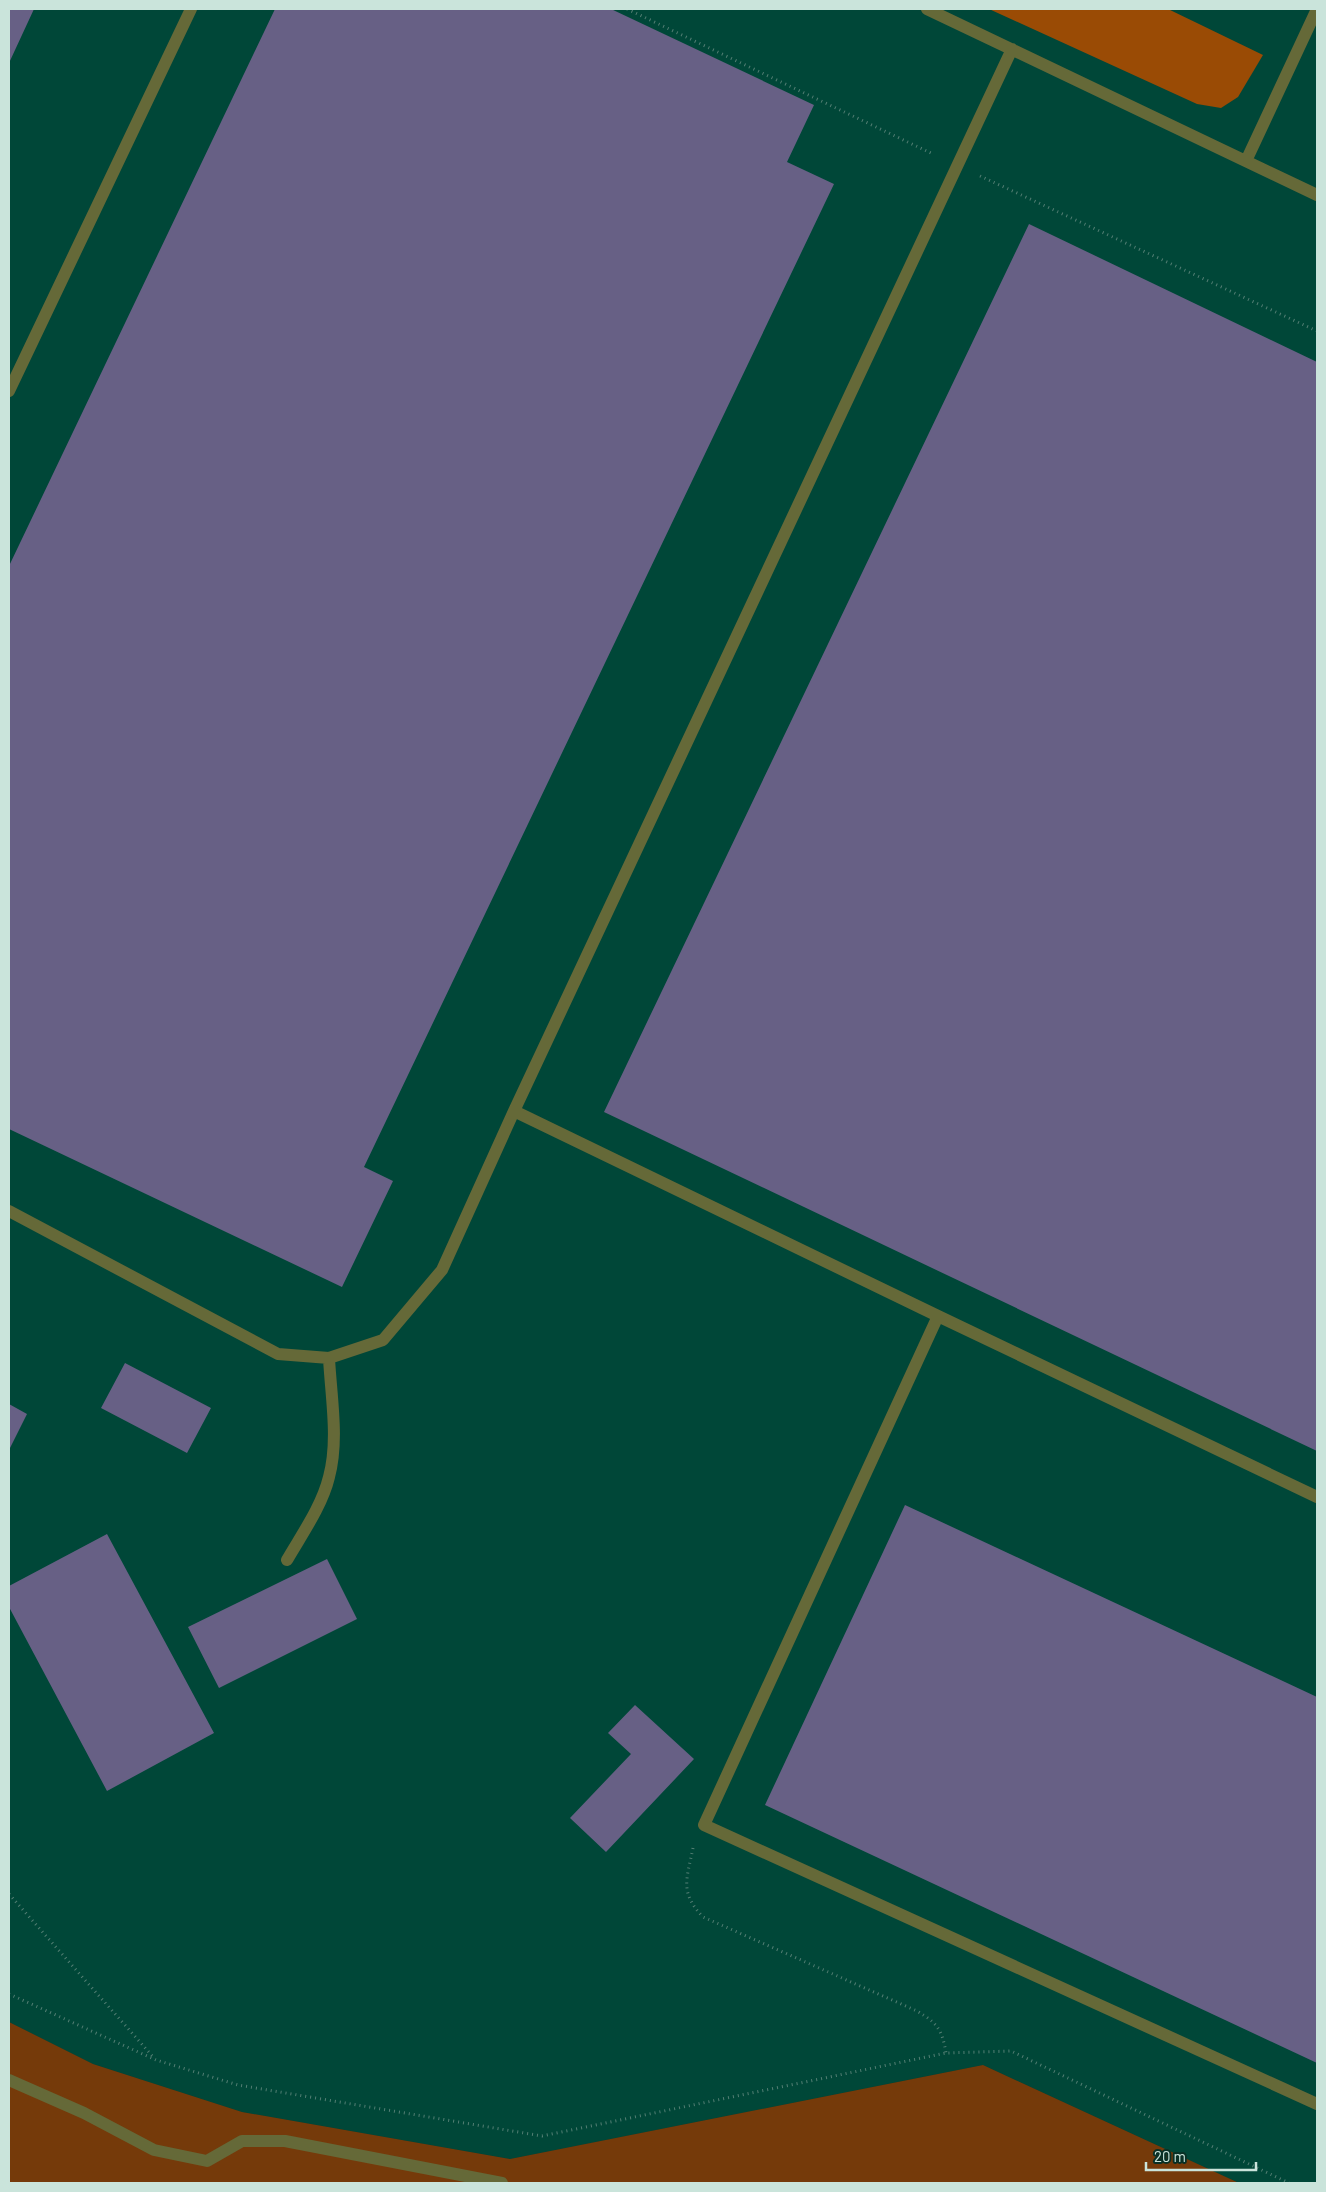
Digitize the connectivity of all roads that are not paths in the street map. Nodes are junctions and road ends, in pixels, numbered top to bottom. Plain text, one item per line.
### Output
1 (192, 9) edge
2 (926, 9) edge
3 (1317, 9) edge
4 (1012, 49) junction
5 (1246, 161) junction
6 (1317, 195) edge
7 (9, 391) edge
8 (514, 1111) junction
9 (9, 1211) edge
10 (938, 1316) junction
11 (329, 1358) junction
12 (1317, 1497) edge
13 (287, 1560) dead end
14 (9, 2080) edge
15 (1317, 2104) edge
16 (502, 2183) edge

1 - 7 street
2 - 4 street
3 - 5 street
4 - 5 street
4 - 8 street
5 - 6 street
8 - 10 street
8 - 11 street
9 - 11 street
10 - 12 street
10 - 15 street
11 - 13 street
14 - 16 street

